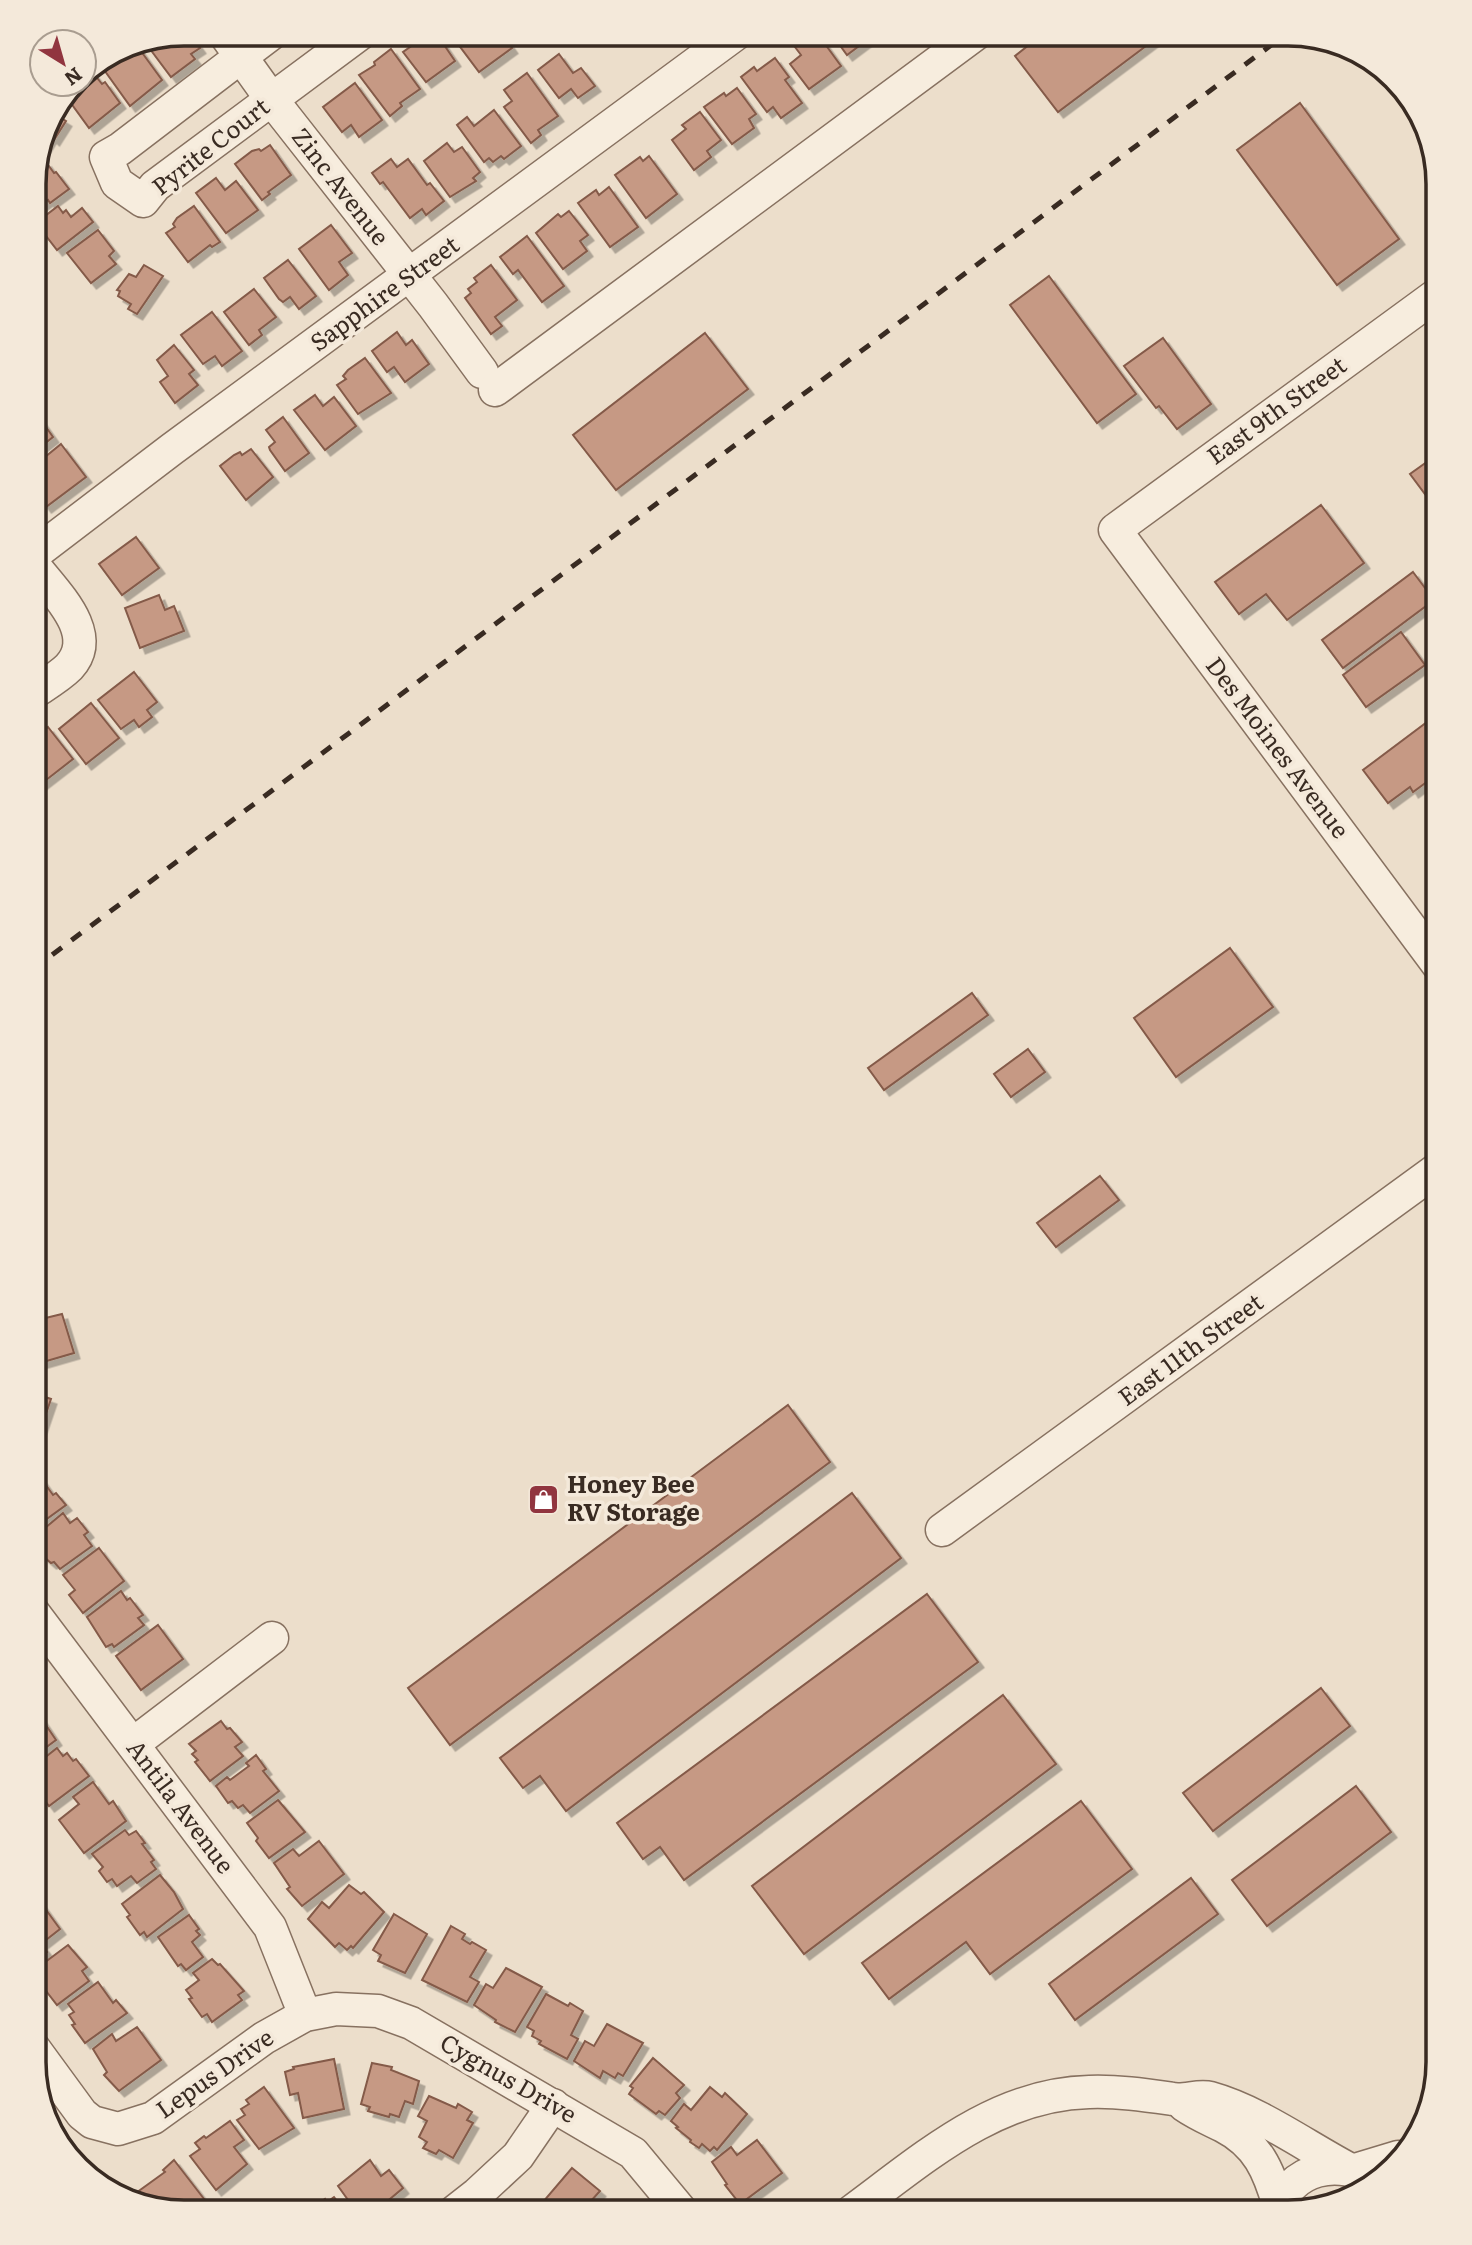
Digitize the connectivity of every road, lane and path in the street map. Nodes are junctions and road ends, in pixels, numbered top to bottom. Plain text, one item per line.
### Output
1 (231, 46) edge
2 (233, 46) edge
3 (344, 46) edge
4 (720, 46) edge
5 (959, 46) edge
6 (272, 100) junction
7 (410, 276) junction
8 (1426, 303) edge
9 (1115, 530) joint
10 (46, 545) edge
11 (46, 581) edge
12 (46, 683) edge
13 (1426, 949) edge
14 (1426, 1177) edge
15 (942, 1531) dead end
16 (46, 1629) edge
17 (272, 1639) dead end
18 (133, 1744) junction
19 (305, 2015) junction
20 (46, 2066) edge
21 (1178, 2100) junction
22 (553, 2105) junction
23 (1379, 2165) edge
24 (1359, 2173) edge
25 (470, 2199) edge
26 (671, 2199) edge
27 (870, 2199) edge
28 (1276, 2199) edge
29 (1284, 2199) edge

1 - 6 street, Pyrite Court
2 - 6 street, Zinc Avenue
3 - 6 street, Pyrite Court
4 - 7 street, Sapphire Street
5 - 7 street, Zinc Avenue
6 - 7 street, Zinc Avenue
7 - 10 street, Sapphire Street
8 - 9 street, East 9th Street
9 - 13 street, Des Moines Avenue
11 - 12 street
14 - 15 street, East 11th Street
16 - 18 street, Antila Avenue
17 - 18 street
18 - 19 street, Antila Avenue
19 - 20 street, Lepus Drive
19 - 22 street, Cygnus Drive
21 - 24 street
21 - 27 street
21 - 28 street
22 - 25 street
22 - 26 street, Cygnus Drive
23 - 24 street
24 - 29 street

